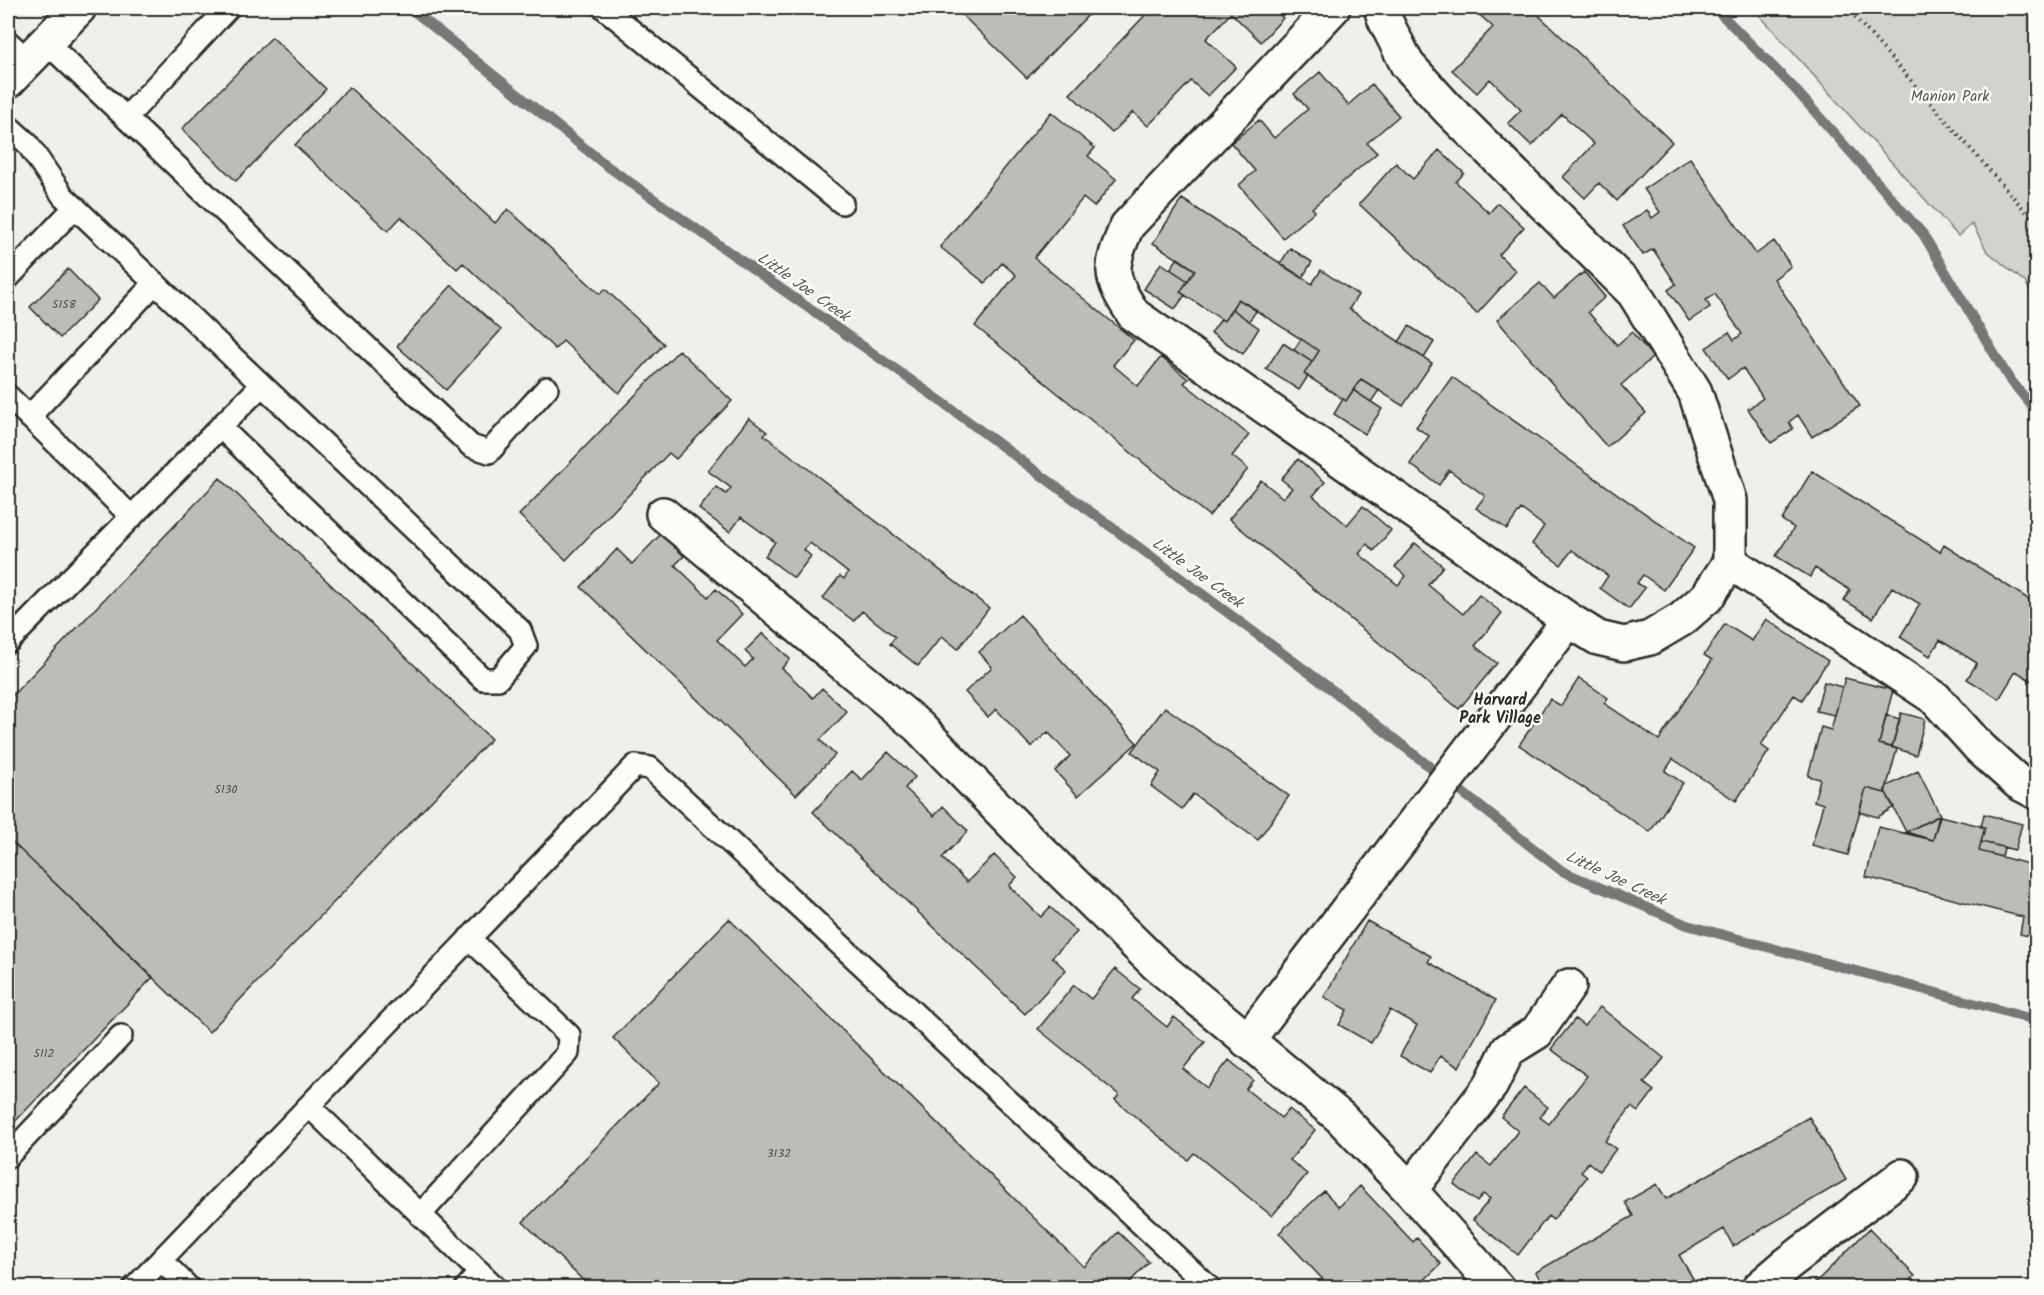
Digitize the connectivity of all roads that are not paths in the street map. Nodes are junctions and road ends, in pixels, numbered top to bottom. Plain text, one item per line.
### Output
1 (80, 8) edge
2 (604, 8) edge
3 (1333, 8) edge
4 (1382, 8) edge
5 (228, 9) edge
6 (22, 56) edge
7 (126, 118) junction
8 (8, 126) edge
9 (842, 203) dead end
10 (75, 207) junction
11 (8, 278) edge
12 (154, 283) junction
13 (262, 385) junction
14 (547, 388) dead end
15 (8, 396) edge
16 (29, 417) junction
17 (220, 427) junction
18 (663, 514) dead end
19 (132, 517) junction
20 (1730, 562) junction
21 (1569, 620) junction
22 (8, 642) edge
23 (2037, 792) edge
24 (469, 938) junction
25 (1569, 986) dead end
26 (121, 1036) dead end
27 (1248, 1041) junction
28 (309, 1106) junction
29 (8, 1156) edge
30 (1902, 1176) dead end
31 (1410, 1190) junction
32 (420, 1215) junction
33 (161, 1260) junction
34 (473, 1280) edge
35 (134, 1287) edge
36 (189, 1287) edge
37 (496, 1287) edge
38 (1210, 1287) edge
39 (1497, 1287) edge
40 (1759, 1287) edge

1 - 6 street
2 - 9 lane
3 - 21 street
4 - 20 street
5 - 7 lane
6 - 7 lane
7 - 14 lane
8 - 10 lane
10 - 11 lane
10 - 12 lane
12 - 13 lane
12 - 16 lane
13 - 17 lane
13 - 17 lane
15 - 16 lane
16 - 19 lane
17 - 19 lane
18 - 27 street
19 - 22 lane
20 - 21 street
20 - 23 street
21 - 27 street
24 - 28 lane
24 - 32 lane
24 - 38 lane
25 - 31 street
26 - 29 lane
27 - 31 street
28 - 32 lane
28 - 33 lane
30 - 40 street
31 - 39 street
32 - 34 lane
33 - 35 lane
33 - 36 lane
34 - 37 lane

